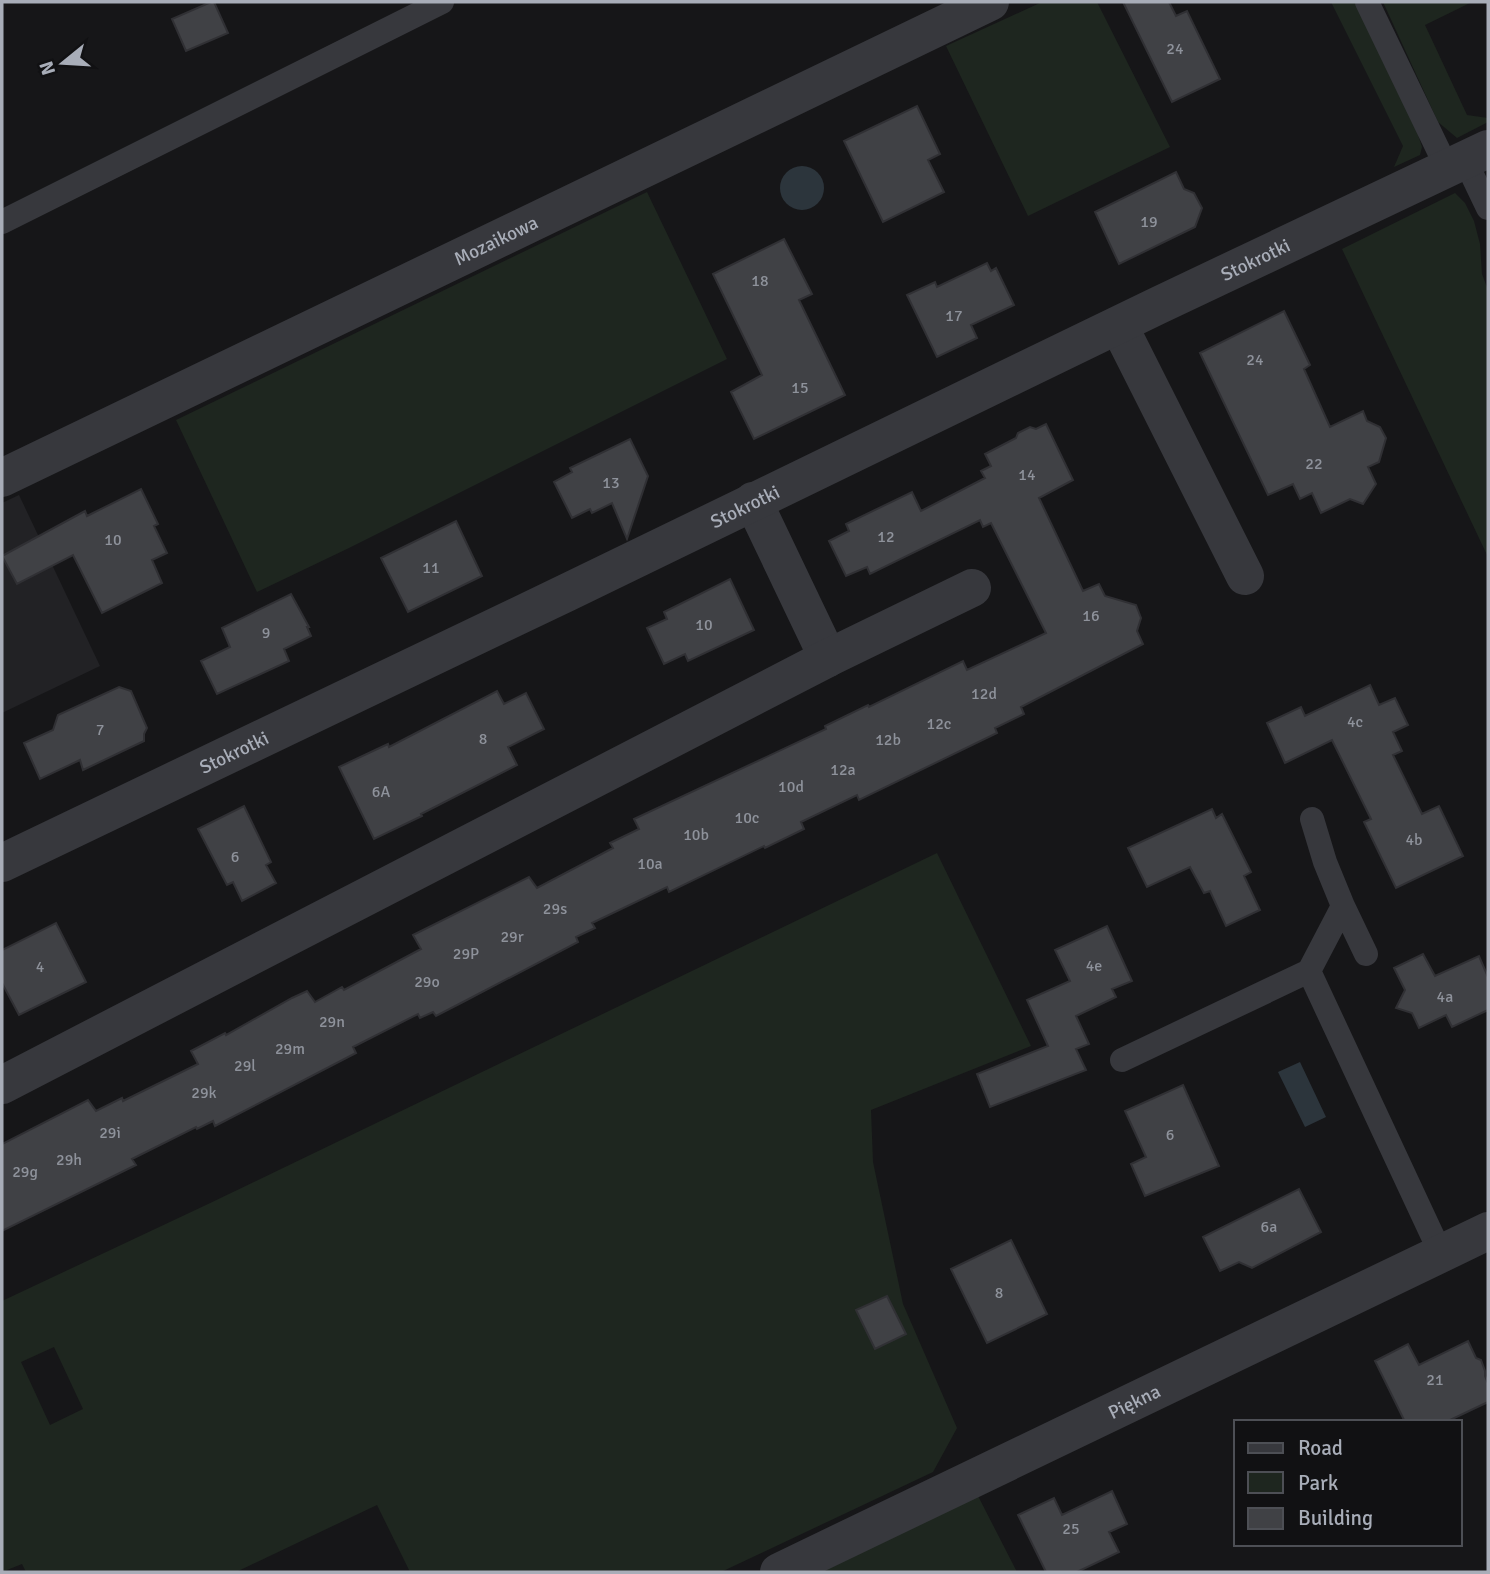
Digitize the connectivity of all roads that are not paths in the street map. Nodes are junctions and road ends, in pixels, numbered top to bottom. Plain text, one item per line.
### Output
1 (442, 2) edge
2 (990, 2) edge
3 (1367, 2) edge
4 (1467, 159) edge
5 (1488, 208) edge
6 (2, 222) edge
7 (1119, 326) junction
8 (2, 478) edge
9 (753, 501) junction
10 (1245, 576) dead end
11 (972, 588) dead end
12 (828, 658) junction
13 (1312, 819) dead end
14 (2, 863) edge
15 (1343, 906) junction
16 (1366, 954) dead end
17 (1309, 971) junction
18 (1122, 1060) dead end
19 (2, 1084) edge
20 (1488, 1231) edge
21 (1441, 1254) junction
22 (779, 1572) edge

1 - 6 lane
2 - 8 street, Mozaikowa
3 - 4 lane
4 - 5 lane
4 - 7 street, Stokrotki
7 - 9 street, Stokrotki
7 - 10 street
9 - 12 street
9 - 14 street, Stokrotki
11 - 12 street
12 - 19 street
13 - 15 lane
15 - 16 lane
15 - 17 lane
17 - 18 lane
17 - 21 lane
20 - 21 street, Piękna
21 - 22 street, Piękna

